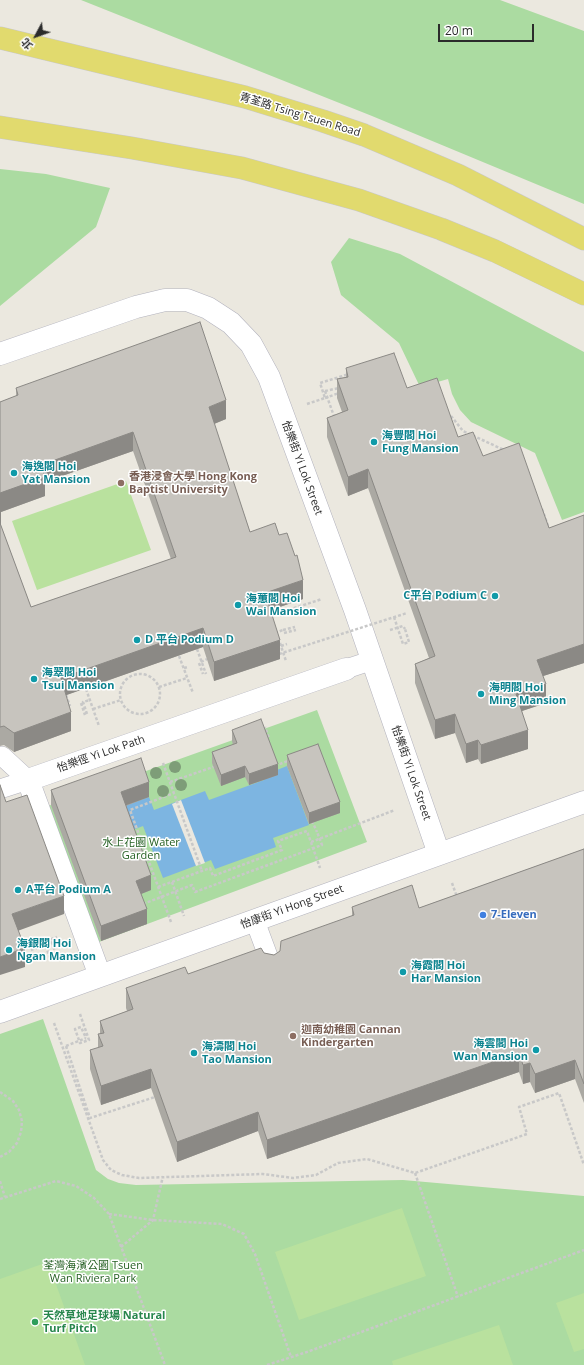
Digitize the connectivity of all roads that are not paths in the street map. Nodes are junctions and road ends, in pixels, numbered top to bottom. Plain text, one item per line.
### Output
1 (0, 38) edge
2 (0, 127) edge
3 (581, 237) edge
4 (584, 294) edge
5 (0, 354) edge
6 (373, 660) junction
7 (346, 669) joint
8 (2, 756) dead end
9 (28, 780) junction
10 (0, 788) edge
11 (584, 802) edge
12 (439, 854) junction
13 (255, 921) junction
14 (271, 964) edge
15 (100, 976) junction
16 (0, 1012) edge

1 - 3 main road, 青荃路 Tsing Tsuen Road
2 - 4 main road
5 - 6 street, 怡樂街 Yi Lok Street
6 - 7 lane, 怡樂徑 Yi Lok Path
6 - 12 street, 怡樂街 Yi Lok Street
7 - 9 street, 怡樂徑 Yi Lok Path
8 - 9 lane
9 - 10 lane
9 - 15 street
11 - 12 street, 怡康街 Yi Hong Street
12 - 13 street, 怡康街 Yi Hong Street
13 - 14 lane
13 - 15 street, 怡康街 Yi Hong Street
15 - 16 street, 怡康街 Yi Hong Street

